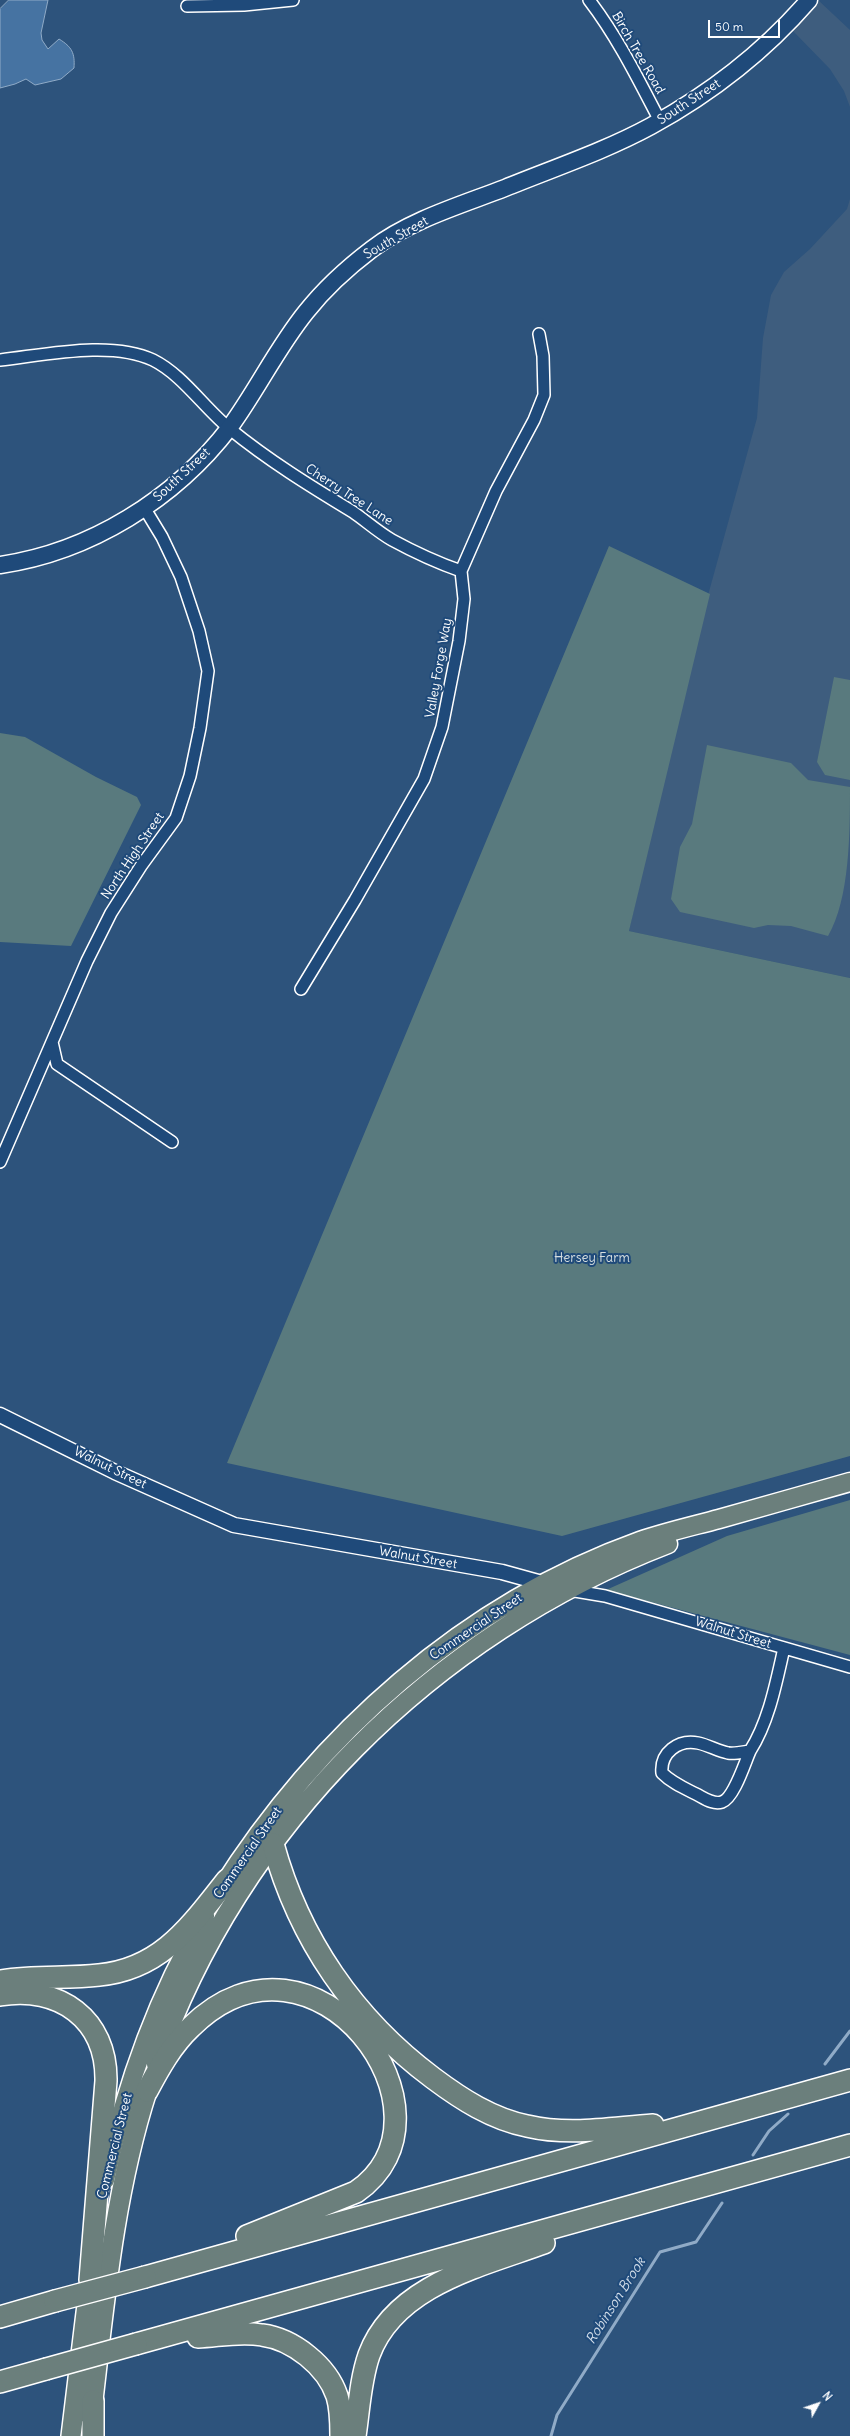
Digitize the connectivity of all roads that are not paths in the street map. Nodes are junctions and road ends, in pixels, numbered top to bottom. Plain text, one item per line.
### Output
1 (293, 0) edge
2 (589, 0) edge
3 (809, 0) edge
4 (187, 6) dead end
5 (660, 121) junction
6 (539, 334) dead end
7 (0, 360) edge
8 (229, 428) junction
9 (145, 509) junction
10 (0, 566) edge
11 (461, 571) junction
12 (301, 989) dead end
13 (52, 1042) junction
14 (172, 1142) dead end
15 (0, 1162) edge
16 (0, 1415) edge
17 (850, 1482) edge
18 (744, 1512) junction
19 (542, 1584) junction
20 (567, 1589) junction
21 (784, 1648) junction
22 (850, 1667) edge
23 (750, 1751) junction
24 (273, 1844) junction
25 (227, 1880) junction
26 (0, 1981) edge
27 (0, 1995) edge
28 (850, 2080) edge
29 (147, 2092) junction
30 (699, 2122) junction
31 (850, 2145) edge
32 (633, 2205) junction
33 (178, 2267) junction
34 (90, 2280) junction
35 (5, 2314) edge
36 (145, 2341) junction
37 (3, 2381) edge
38 (93, 2401) junction
39 (71, 2436) edge
40 (88, 2436) edge
41 (93, 2436) edge
42 (341, 2436) edge
43 (356, 2436) edge

1 - 4 street
2 - 5 street, Birch Tree Road
3 - 5 main road, South Street
5 - 8 main road, South Street
6 - 11 street, Valley Forge Way
7 - 8 street, Cherry Tree Lane
8 - 9 main road, South Street
8 - 11 street, Cherry Tree Lane
9 - 10 main road, South Street
9 - 13 street, North High Street
11 - 12 street, Valley Forge Way
13 - 14 street
13 - 15 street, North High Street
16 - 19 street, Walnut Street
17 - 18 main road, Commercial Street
18 - 19 main road, Commercial Street
18 - 20 main road, Commercial Street
19 - 20 street, Walnut Street
19 - 25 main road, Commercial Street
20 - 21 street, Walnut Street
20 - 24 main road, Commercial Street
21 - 22 street, Walnut Street
21 - 23 street
23 - 23 street
24 - 29 main road, Commercial Street
24 - 30 highway
25 - 26 highway
25 - 34 main road, Commercial Street
27 - 34 highway
28 - 30 highway
29 - 33 highway
29 - 38 highway, Commercial Street
30 - 33 highway
31 - 32 highway
32 - 36 highway
32 - 43 highway
33 - 35 highway, bridge
34 - 39 highway, Commercial Street
36 - 37 highway, bridge
36 - 42 highway
38 - 40 highway, Commercial Street
38 - 41 highway

